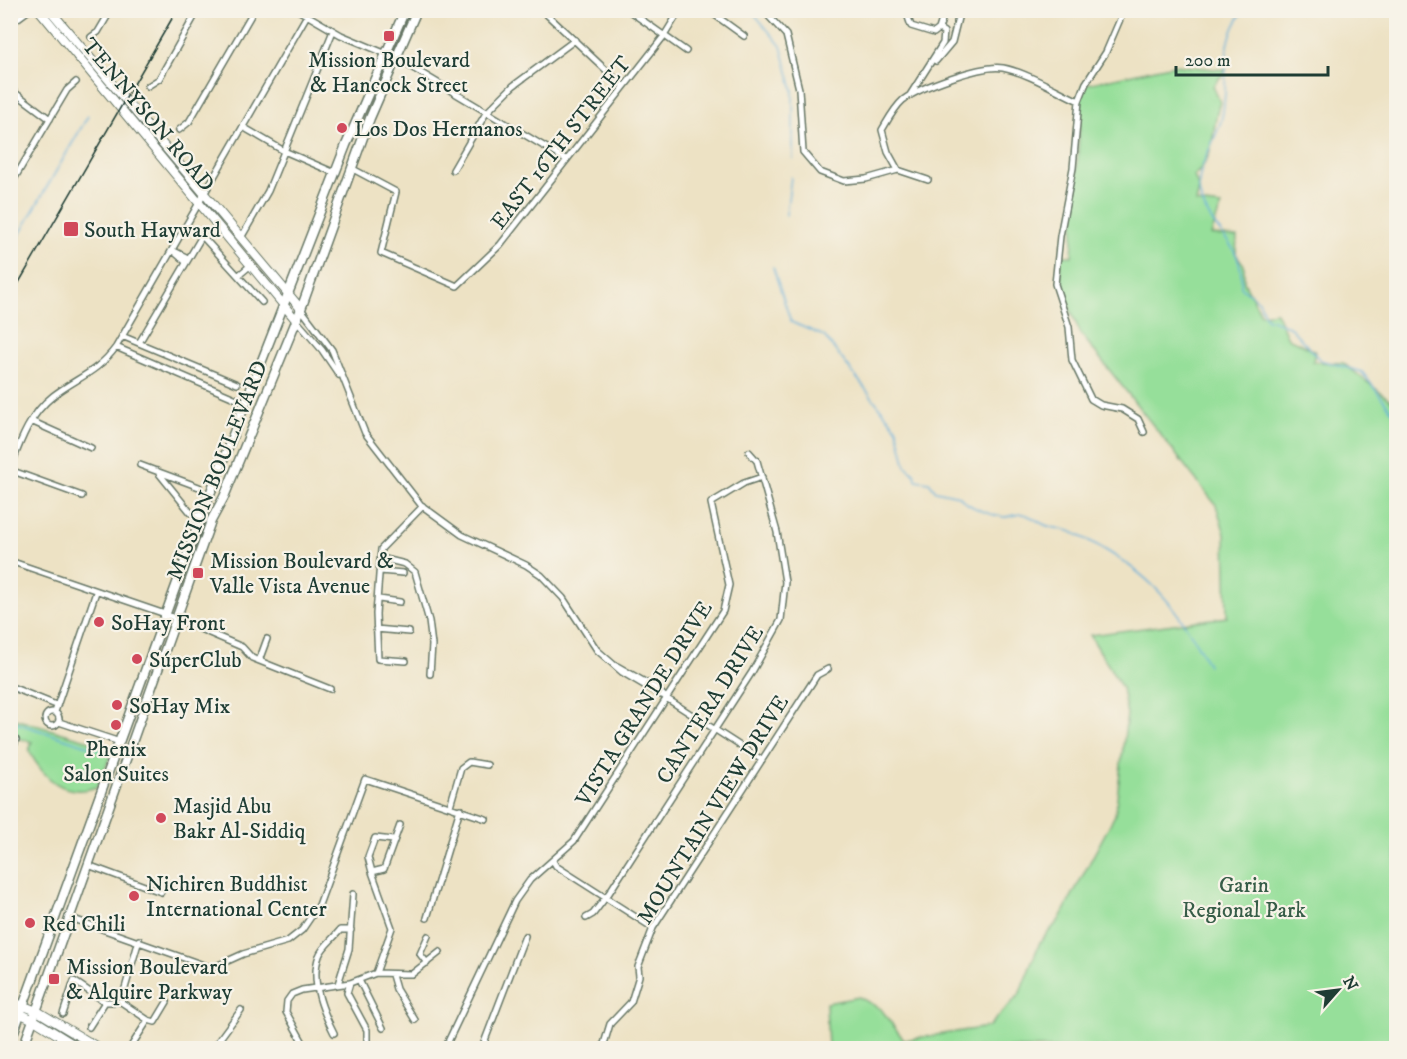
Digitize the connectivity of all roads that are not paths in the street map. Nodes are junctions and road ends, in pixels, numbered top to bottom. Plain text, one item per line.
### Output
1 (29, 10) edge
2 (39, 10) edge
3 (50, 10) edge
4 (111, 10) edge
5 (198, 10) edge
6 (254, 10) edge
7 (297, 10) edge
8 (405, 10) edge
9 (417, 10) edge
10 (542, 10) edge
11 (628, 10) edge
12 (680, 10) edge
13 (708, 10) edge
14 (763, 10) edge
15 (910, 10) edge
16 (945, 10) edge
17 (960, 10) edge
18 (1124, 10) edge
19 (308, 13) edge
20 (10, 24) edge
21 (939, 29) junction
22 (333, 31) junction
23 (664, 36) junction
24 (744, 36) dead end
25 (91, 37) dead end
26 (575, 39) junction
27 (686, 51) dead end
28 (385, 53) junction
29 (396, 58) junction
30 (930, 66) junction
31 (76, 82) dead end
32 (623, 86) junction
33 (148, 87) dead end
34 (10, 89) edge
35 (907, 98) junction
36 (1079, 101) junction
37 (486, 113) junction
38 (50, 119) junction
39 (243, 127) junction
40 (178, 130) dead end
41 (284, 151) junction
42 (567, 160) junction
43 (10, 167) edge
44 (351, 168) junction
45 (453, 170) dead end
46 (898, 170) junction
47 (335, 172) junction
48 (18, 173) junction
49 (928, 180) dead end
50 (10, 186) edge
51 (204, 193) junction
52 (199, 202) junction
53 (241, 238) junction
54 (172, 250) junction
55 (187, 260) junction
56 (253, 267) junction
57 (241, 278) junction
58 (289, 294) junction
59 (262, 302) dead end
60 (285, 304) junction
61 (301, 309) junction
62 (296, 320) junction
63 (122, 336) junction
64 (138, 343) junction
65 (116, 347) junction
66 (343, 381) junction
67 (237, 384) dead end
68 (246, 403) junction
69 (31, 421) junction
70 (1144, 432) dead end
71 (91, 448) dead end
72 (749, 452) dead end
73 (140, 465) dead end
74 (10, 470) edge
75 (157, 471) junction
76 (762, 477) junction
77 (199, 487) dead end
78 (82, 496) dead end
79 (423, 506) junction
80 (201, 517) junction
81 (381, 558) junction
82 (10, 561) edge
83 (380, 572) junction
84 (403, 573) dead end
85 (96, 592) junction
86 (379, 599) junction
87 (400, 602) dead end
88 (165, 614) junction
89 (176, 618) junction
90 (376, 629) junction
91 (409, 632) dead end
92 (267, 639) dead end
93 (406, 661) dead end
94 (261, 662) junction
95 (828, 669) dead end
96 (430, 674) dead end
97 (330, 689) dead end
98 (10, 690) edge
99 (664, 696) junction
100 (56, 705) junction
101 (55, 712) junction
102 (59, 722) junction
103 (714, 729) junction
104 (16, 741) dead end
105 (120, 742) junction
106 (11, 754) edge
107 (762, 760) junction
108 (487, 765) dead end
109 (450, 806) junction
110 (460, 809) junction
111 (486, 819) dead end
112 (400, 825) dead end
113 (393, 840) junction
114 (553, 861) junction
115 (88, 865) junction
116 (372, 872) junction
117 (160, 892) dead end
118 (353, 894) dead end
119 (605, 898) junction
120 (68, 917) junction
121 (427, 918) dead end
122 (585, 918) dead end
123 (653, 928) junction
124 (351, 930) junction
125 (428, 936) dead end
126 (525, 936) dead end
127 (139, 940) junction
128 (440, 952) dead end
129 (427, 963) junction
130 (376, 973) junction
131 (392, 975) junction
132 (359, 980) junction
133 (350, 983) junction
134 (338, 984) junction
135 (317, 987) junction
136 (10, 1001) edge
137 (105, 1002) junction
138 (121, 1002) junction
139 (167, 1002) dead end
140 (10, 1009) edge
141 (23, 1009) junction
142 (242, 1010) dead end
143 (63, 1014) dead end
144 (35, 1015) junction
145 (148, 1020) junction
146 (415, 1020) dead end
147 (89, 1027) dead end
148 (383, 1028) dead end
149 (334, 1033) dead end
150 (63, 1039) junction
151 (10, 1042) edge
152 (23, 1048) edge
153 (60, 1048) edge
154 (79, 1048) edge
155 (99, 1048) edge
156 (130, 1048) edge
157 (213, 1048) edge
158 (306, 1048) edge
159 (367, 1048) edge
160 (445, 1048) edge
161 (482, 1048) edge
162 (599, 1048) edge

1 - 20 street
2 - 52 main road, TENNYSON ROAD
3 - 51 main road, TENNYSON ROAD
4 - 25 street
5 - 33 street
6 - 40 street
7 - 19 street
8 - 28 main road, MISSION BOULEVARD
9 - 29 main road, MISSION BOULEVARD
10 - 26 street
11 - 23 street
12 - 23 street, EAST 16TH STREET
13 - 24 street
14 - 46 street
15 - 21 street
16 - 21 street
17 - 30 street
18 - 36 street
19 - 22 street
19 - 39 street
21 - 30 street
22 - 28 street
22 - 41 street
23 - 27 street
23 - 32 street, EAST 16TH STREET
26 - 32 street
26 - 37 street
28 - 29 street
28 - 47 main road, MISSION BOULEVARD
29 - 37 street
29 - 44 main road, MISSION BOULEVARD
30 - 35 street
31 - 38 street
32 - 42 street, EAST 16TH STREET
34 - 38 street
35 - 36 street
35 - 46 street
36 - 70 street
37 - 42 street
37 - 45 street
38 - 48 street
39 - 41 street
39 - 51 street
41 - 47 street
41 - 53 street
42 - 44 street, EAST 16TH STREET
43 - 48 street
44 - 61 main road, MISSION BOULEVARD
46 - 49 street
47 - 58 main road, MISSION BOULEVARD
48 - 50 street
51 - 52 street
51 - 53 main road, TENNYSON ROAD
52 - 54 street
52 - 56 main road, TENNYSON ROAD
53 - 58 main road, TENNYSON ROAD
54 - 55 street
54 - 63 street
55 - 57 street
55 - 64 street
56 - 57 street
56 - 60 main road, TENNYSON ROAD
57 - 59 street
58 - 60 main road, MISSION BOULEVARD
58 - 61 main road, TENNYSON ROAD
60 - 62 main road, TENNYSON ROAD
60 - 68 main road, MISSION BOULEVARD
61 - 62 main road, MISSION BOULEVARD
61 - 66 street, TENNYSON ROAD
62 - 66 street, TENNYSON ROAD
62 - 89 main road, MISSION BOULEVARD
63 - 64 street
63 - 65 street
64 - 67 street
65 - 68 street
65 - 69 street
66 - 79 street, TENNYSON ROAD
68 - 80 main road, MISSION BOULEVARD
69 - 71 street
69 - 74 street
72 - 76 street, CANTERA DRIVE
73 - 75 street
74 - 78 street
75 - 77 street
75 - 80 street
76 - 99 street, VISTA GRANDE DRIVE
76 - 103 street, CANTERA DRIVE
79 - 81 street
79 - 99 street, TENNYSON ROAD
80 - 88 main road, MISSION BOULEVARD
81 - 83 street
81 - 96 street
82 - 85 street
83 - 84 street
83 - 86 street
85 - 88 street
85 - 100 street
86 - 87 street
86 - 90 street
88 - 89 street
88 - 105 main road, MISSION BOULEVARD
89 - 94 street
89 - 115 main road, MISSION BOULEVARD
90 - 91 street
90 - 93 street
92 - 94 street
94 - 97 street
95 - 107 street, MOUNTAIN VIEW DRIVE
98 - 100 street
99 - 103 street, TENNYSON ROAD
99 - 114 street, VISTA GRANDE DRIVE
100 - 101 street
101 - 102 street
101 - 102 street
102 - 105 street
103 - 107 street, TENNYSON ROAD
103 - 119 street, CANTERA DRIVE
104 - 106 street
105 - 141 main road, MISSION BOULEVARD
107 - 123 street, MOUNTAIN VIEW DRIVE
108 - 109 street
109 - 110 street
109 - 127 street
110 - 111 street
110 - 121 street
112 - 113 street
113 - 116 street
113 - 116 street
114 - 119 street
114 - 160 street, VISTA GRANDE DRIVE
115 - 117 street
115 - 120 main road, MISSION BOULEVARD
116 - 130 street
118 - 124 street
119 - 122 street, CANTERA DRIVE
119 - 123 street
120 - 127 street
120 - 144 main road, MISSION BOULEVARD
123 - 162 street, MOUNTAIN VIEW DRIVE
124 - 134 street
124 - 135 street
125 - 129 street
126 - 161 street
127 - 138 street
128 - 129 street
129 - 131 street
130 - 131 street
130 - 132 street
131 - 146 street
132 - 133 street
132 - 148 street
133 - 134 street
133 - 159 street
134 - 135 street
135 - 149 street
135 - 158 street
136 - 141 main road
137 - 138 street
137 - 143 street
137 - 147 street
138 - 145 street
139 - 145 street
140 - 141 main road
141 - 144 main road
141 - 151 main road, MISSION BOULEVARD
142 - 157 street
144 - 150 main road
144 - 152 main road, MISSION BOULEVARD
144 - 155 main road
145 - 156 street
150 - 153 street
150 - 154 main road

